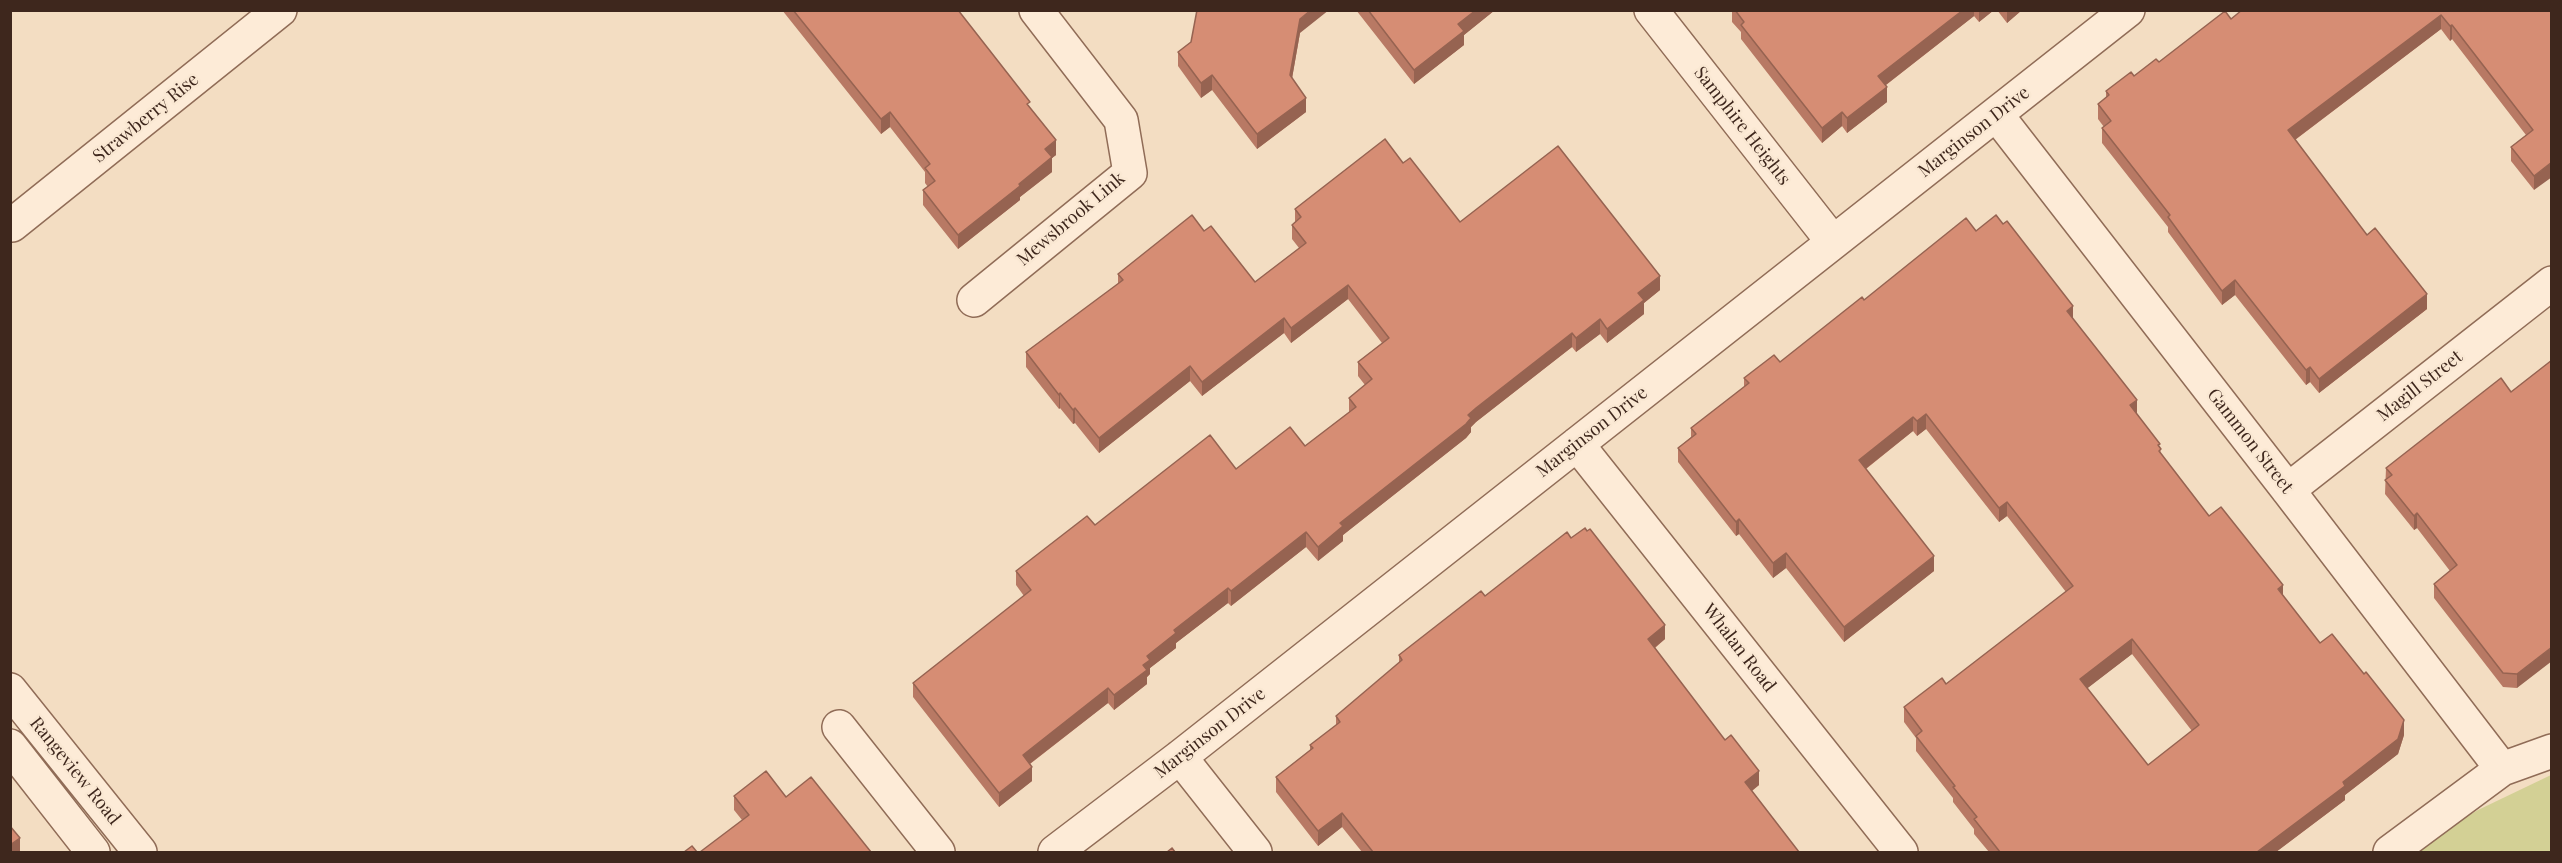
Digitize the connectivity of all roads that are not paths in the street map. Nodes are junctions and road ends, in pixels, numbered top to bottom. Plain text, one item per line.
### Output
1 (280, 10) edge
2 (1035, 10) edge
3 (1651, 10) edge
4 (2128, 10) edge
5 (1996, 114) junction
6 (11, 224) edge
7 (1833, 242) junction
8 (2552, 283) edge
9 (974, 300) dead end
10 (1577, 444) junction
11 (2289, 490) junction
12 (10, 690) edge
13 (839, 727) dead end
14 (10, 746) edge
15 (2552, 751) edge
16 (1180, 756) junction
17 (2502, 769) junction
18 (93, 852) edge
19 (140, 852) edge
20 (938, 852) edge
21 (1055, 852) edge
22 (1255, 852) edge
23 (1901, 852) edge
24 (2390, 852) edge

1 - 6 street, Strawberry Rise
2 - 9 street, Mewsbrook Link
3 - 7 street, Samphire Heights
4 - 5 street, Marginson Drive
5 - 7 street, Marginson Drive
5 - 11 street, Gammon Street
7 - 10 street, Marginson Drive
8 - 11 street, Magill Street
10 - 16 street, Marginson Drive
10 - 23 street, Whalan Road
11 - 17 street, Gammon Street
12 - 19 street, Rangeview Road
13 - 20 street
14 - 18 street, Rangeview Road
15 - 17 street
16 - 21 street, Marginson Drive
16 - 22 street
17 - 24 street

